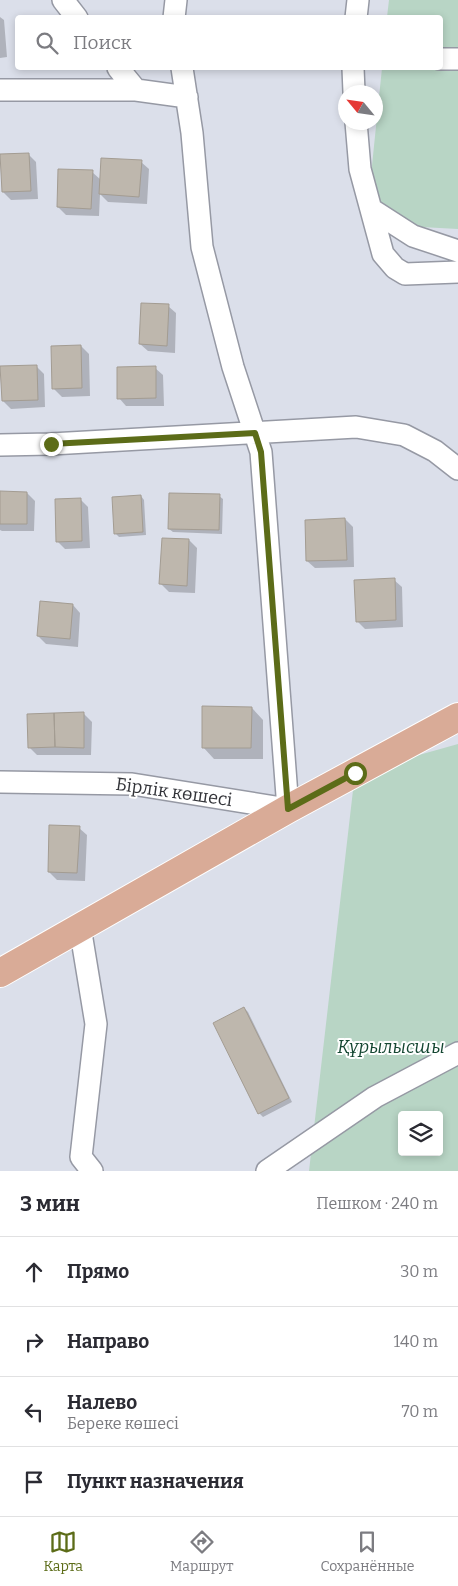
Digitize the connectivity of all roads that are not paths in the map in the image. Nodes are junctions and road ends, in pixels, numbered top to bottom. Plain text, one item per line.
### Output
1 (63, 0) edge
2 (176, 0) edge
3 (358, 0) edge
4 (75, 15) edge
5 (174, 15) edge
6 (356, 15) edge
7 (443, 59) edge
8 (458, 59) edge
9 (120, 70) edge
10 (182, 70) edge
11 (353, 70) edge
12 (354, 85) edge
13 (0, 90) edge
14 (136, 90) junction
15 (187, 97) junction
16 (357, 130) edge
17 (371, 209) junction
18 (458, 251) edge
19 (458, 272) edge
20 (255, 433) junction
21 (0, 445) edge
22 (458, 469) edge
23 (458, 717) edge
24 (0, 782) edge
25 (288, 809) junction
26 (80, 927) junction
27 (0, 973) edge
28 (458, 1053) edge
29 (92, 1171) edge
30 (267, 1171) edge

1 - 4 street
2 - 5 street
3 - 6 street
7 - 8 street
9 - 14 street
10 - 15 street
11 - 12 street
13 - 14 street
14 - 15 street
15 - 20 street
16 - 17 street
17 - 18 street
17 - 19 street
20 - 21 street
20 - 22 street
20 - 25 street
23 - 25 main road
24 - 25 street, Бірлік көшесі
25 - 26 main road
26 - 27 main road
26 - 29 street
28 - 30 street

